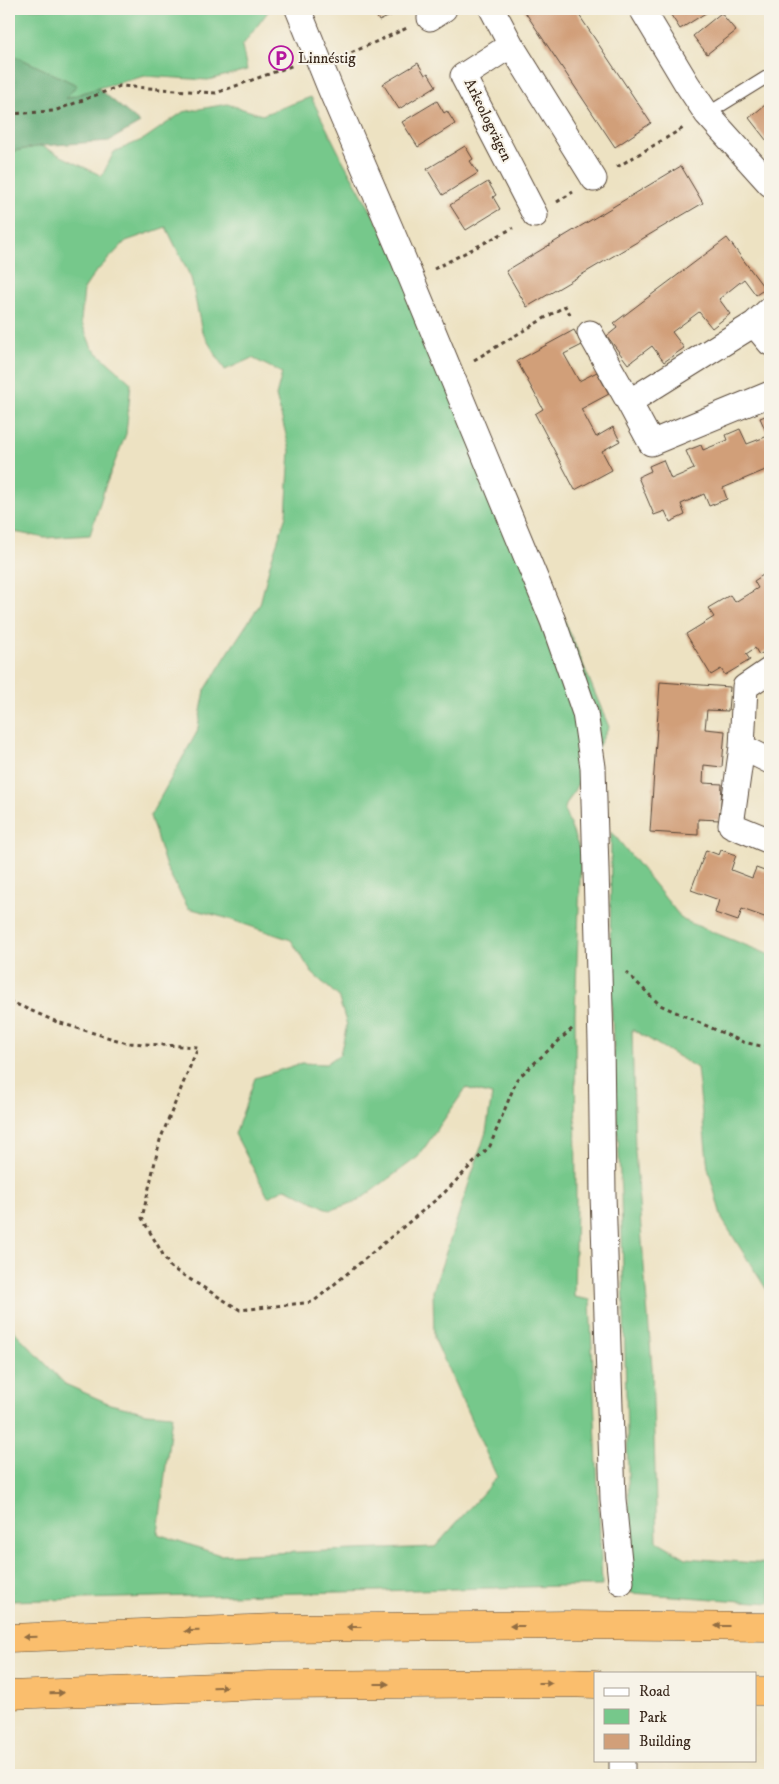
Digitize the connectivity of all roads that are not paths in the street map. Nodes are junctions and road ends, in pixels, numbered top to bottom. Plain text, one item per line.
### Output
1 (298, 9) edge
2 (492, 9) edge
3 (642, 9) edge
4 (511, 45) junction
5 (770, 75) edge
6 (707, 114) junction
7 (594, 179) road end
8 (770, 184) edge
9 (536, 215) road end
10 (762, 317) edge
11 (590, 334) road end
12 (770, 343) edge
13 (770, 394) edge
14 (629, 402) junction
15 (770, 670) edge
16 (742, 747) junction
17 (770, 761) edge
18 (770, 841) edge
19 (621, 1582) dead end
20 (770, 1627) edge
21 (9, 1638) edge
22 (594, 1684) edge
23 (756, 1691) edge
24 (770, 1691) edge
25 (9, 1695) edge
26 (622, 1762) edge
27 (622, 1775) edge

1 - 19 street
2 - 4 street
3 - 6 street
4 - 7 street
4 - 9 street, Arkeologvägen
5 - 6 lane
6 - 8 street
10 - 12 street
10 - 14 street
11 - 14 street
13 - 14 street
15 - 16 street
16 - 17 street
16 - 18 street
20 -> 21 highway
25 -> 22 highway
23 - 24 highway
26 - 27 street

